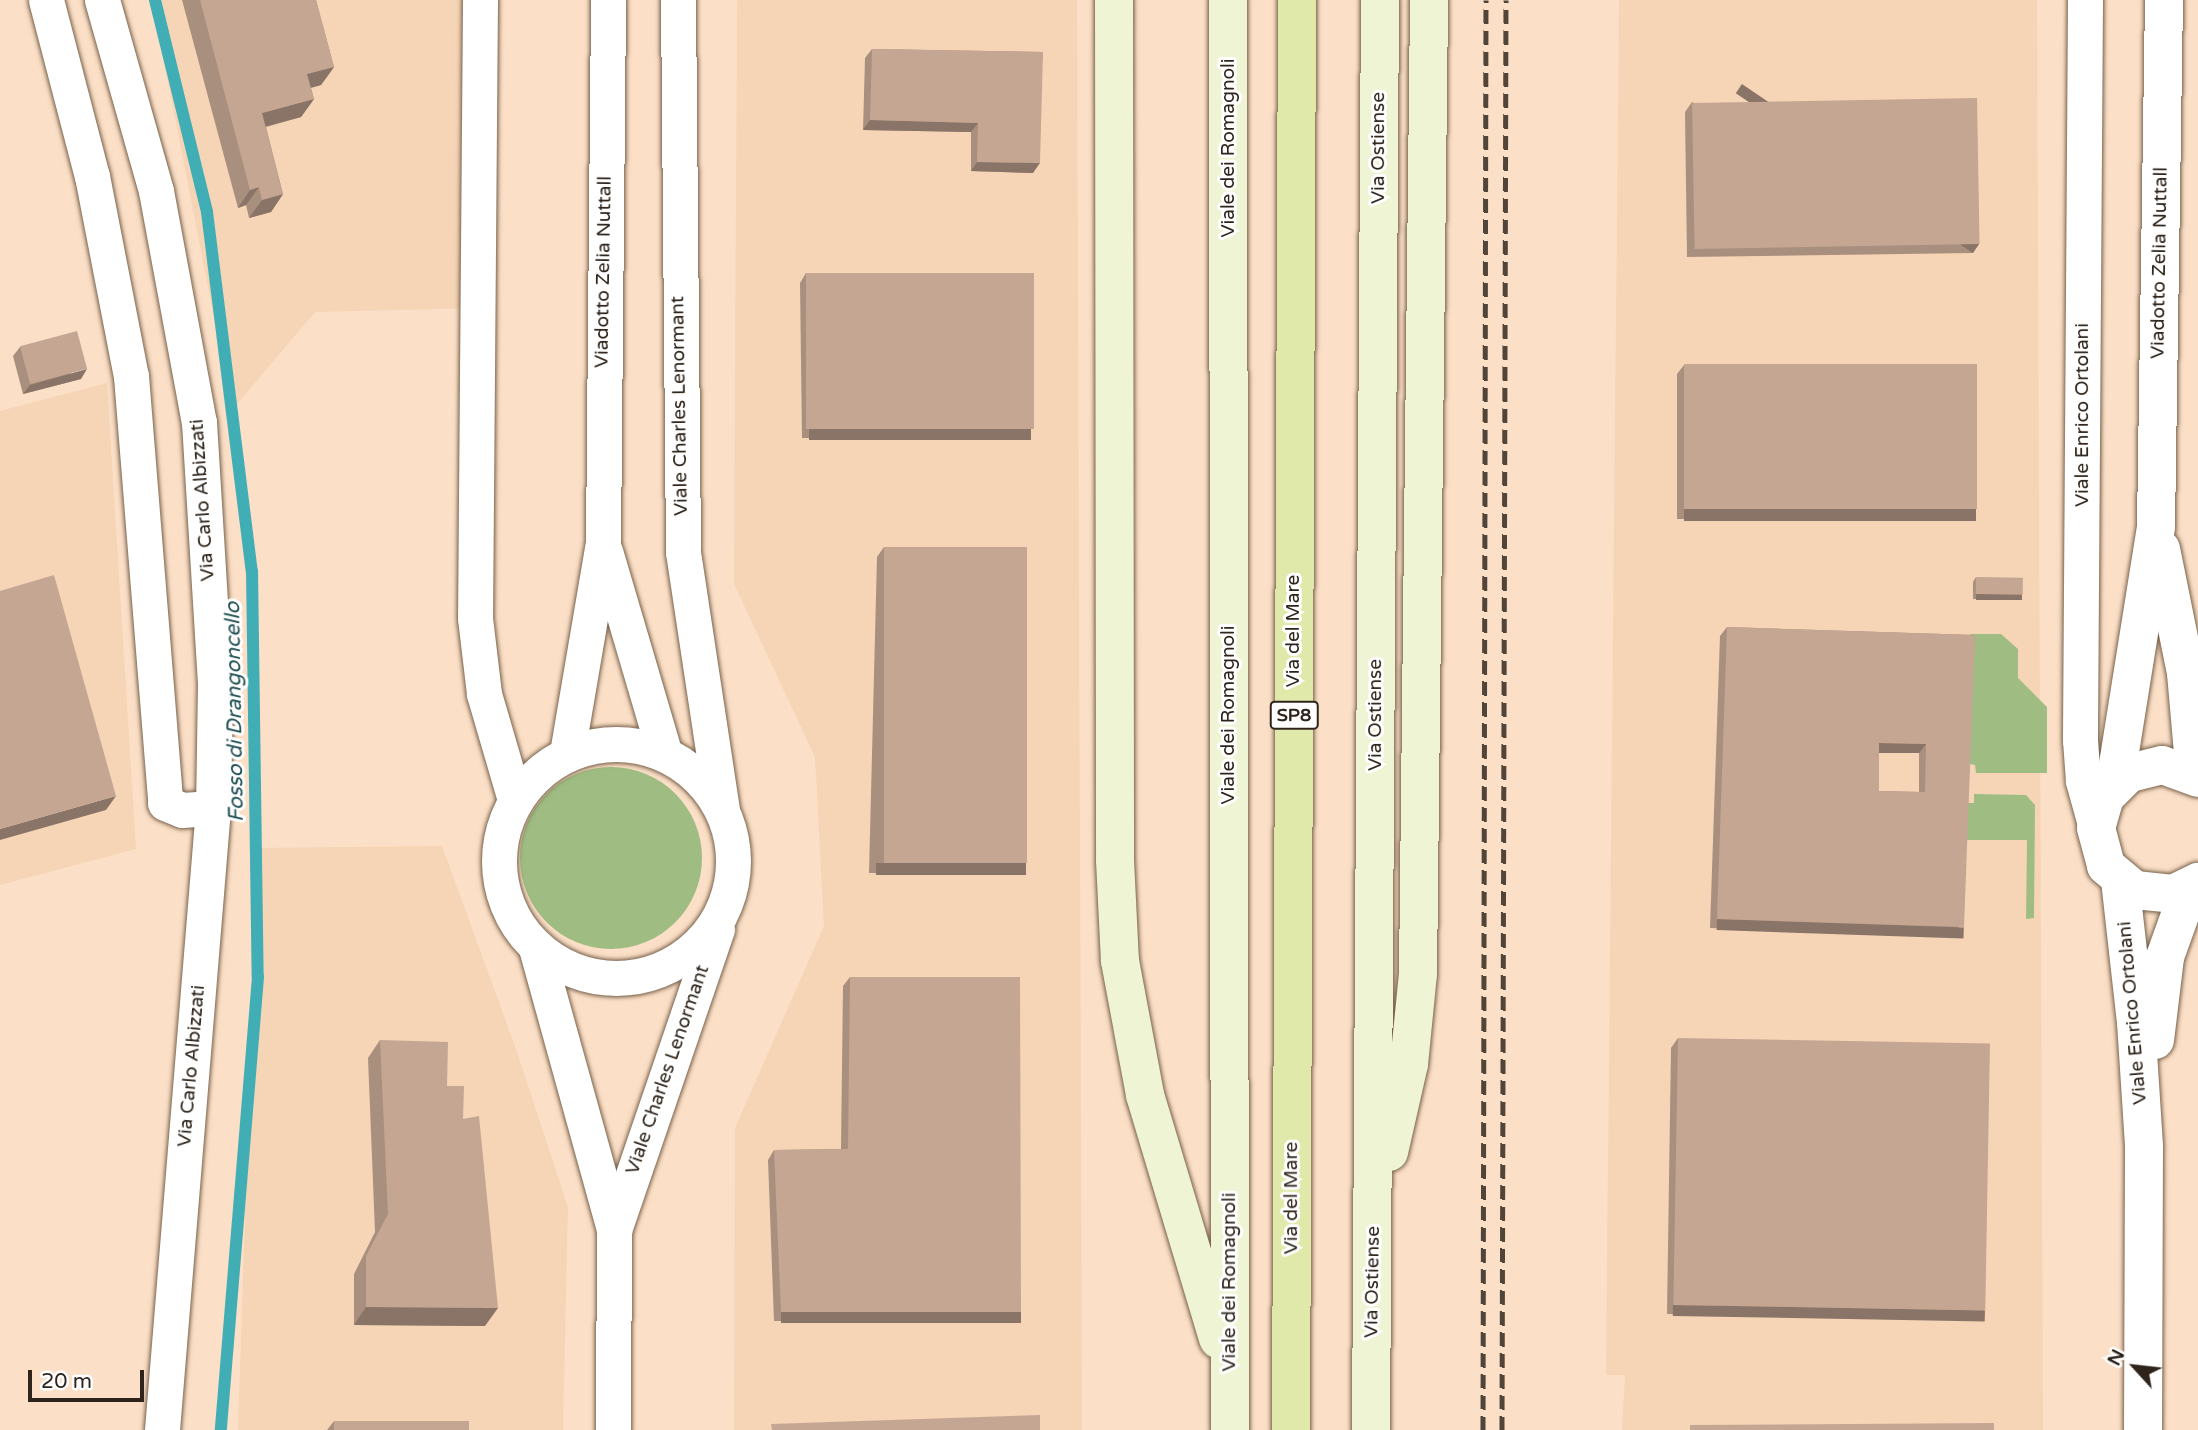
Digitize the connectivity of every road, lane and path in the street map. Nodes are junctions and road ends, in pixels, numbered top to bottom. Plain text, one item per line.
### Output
1 (46, 0) edge
2 (102, 0) edge
3 (480, 0) edge
4 (608, 0) edge
5 (678, 0) edge
6 (1114, 0) edge
7 (1228, 0) edge
8 (1297, 0) edge
9 (1380, 0) edge
10 (1429, 0) edge
11 (2085, 0) edge
12 (2164, 0) edge
13 (2156, 527) junction
14 (603, 543) junction
15 (2195, 694) edge
16 (664, 752) junction
17 (566, 753) junction
18 (2197, 777) edge
19 (2115, 783) junction
20 (515, 800) junction
21 (213, 808) junction
22 (722, 809) junction
23 (2096, 828) junction
24 (2120, 880) junction
25 (2194, 885) edge
26 (723, 910) junction
27 (536, 948) junction
28 (2144, 1147) junction
29 (1374, 1204) junction
30 (614, 1230) junction
31 (1230, 1381) junction
32 (162, 1430) edge
33 (613, 1430) edge
34 (1230, 1430) edge
35 (1291, 1430) edge
36 (1371, 1430) edge
37 (2143, 1430) edge

1 - 21 street
2 - 21 street, Via Carlo Albizzati
3 - 20 street
4 - 14 street, Viadotto Zelia Nuttall
5 - 22 street, Viale Charles Lenormant
6 - 31 main road
7 - 31 main road, Viale dei Romagnoli
8 - 35 main road, Via del Mare / SP8
9 - 29 main road, Via Ostiense
10 - 29 main road
11 - 23 street, Viale Enrico Ortolani
12 - 13 street, Viadotto Zelia Nuttall
13 - 15 street
13 - 19 street
14 - 16 street, Viadotto Zelia Nuttall
14 - 17 street, Viadotto Zelia Nuttall
15 - 18 street
16 - 17 street
16 - 22 street
17 - 20 street
18 - 19 street
19 - 23 street
20 - 27 street
21 - 32 street, Via Carlo Albizzati
22 - 26 street
23 - 24 street
24 - 25 street
24 - 28 street, Viale Enrico Ortolani
25 - 28 street, Viale Enrico Ortolani
26 - 27 street
26 - 30 street, Viale Charles Lenormant
27 - 30 street, Viale Charles Lenormant
28 - 37 street, Viale Enrico Ortolani
29 - 36 main road, Via Ostiense
30 - 33 street, Viale Charles Lenormant
31 - 34 main road, Viale dei Romagnoli

